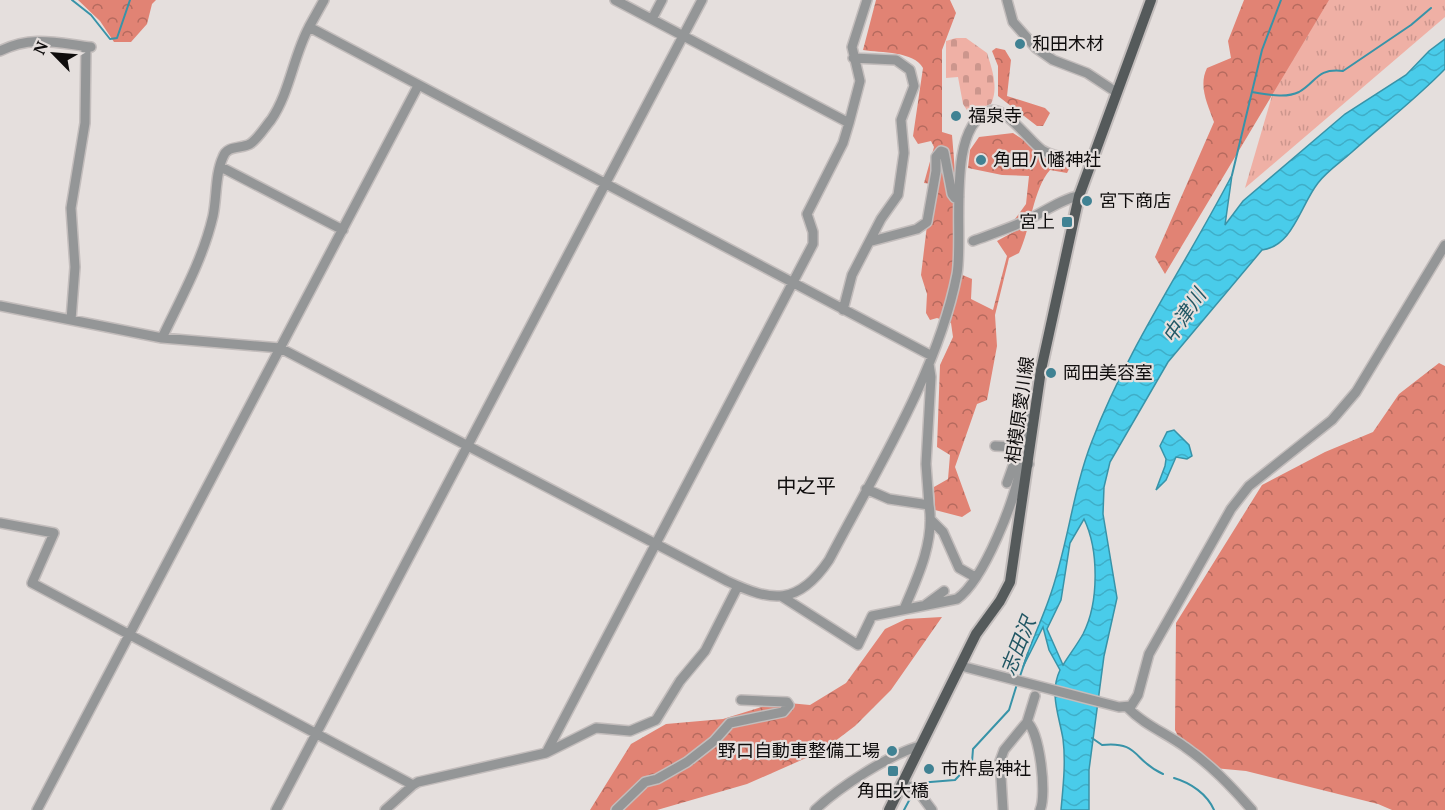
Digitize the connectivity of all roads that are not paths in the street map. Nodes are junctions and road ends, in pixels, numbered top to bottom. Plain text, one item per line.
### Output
1 (324, 0) edge
2 (615, 0) edge
3 (662, 0) edge
4 (702, 0) edge
5 (867, 0) edge
6 (1007, 0) edge
7 (1151, 0) edge
8 (652, 19) junction
9 (309, 27) junction
10 (684, 36) junction
11 (0, 51) edge
12 (853, 58) junction
13 (418, 86) junction
14 (1116, 92) junction
15 (849, 123) junction
16 (1091, 159) junction
17 (221, 167) junction
18 (605, 185) junction
19 (1079, 196) junction
20 (959, 197) junction
21 (343, 230) junction
22 (872, 241) junction
23 (973, 241) dead end
24 (1445, 245) edge
25 (793, 283) junction
26 (0, 306) edge
27 (843, 310) junction
28 (71, 320) junction
29 (162, 338) junction
30 (280, 348) junction
31 (931, 360) junction
32 (1035, 418) junction
33 (469, 445) junction
34 (995, 446) dead end
35 (1021, 447) junction
36 (1029, 464) junction
37 (1007, 483) dead end
38 (866, 489) junction
39 (929, 505) junction
40 (930, 519) junction
41 (0, 523) edge
42 (656, 544) junction
43 (975, 577) junction
44 (738, 586) junction
45 (944, 591) dead end
46 (781, 596) junction
47 (924, 606) junction
48 (904, 609) junction
49 (129, 635) junction
50 (966, 667) junction
51 (1035, 696) dead end
52 (741, 700) dead end
53 (1123, 708) junction
54 (1027, 722) junction
55 (316, 733) junction
56 (920, 746) junction
57 (546, 753) junction
58 (902, 783) junction
59 (413, 785) junction
60 (37, 810) edge
61 (276, 810) edge
62 (385, 810) edge
63 (616, 810) edge
64 (815, 810) edge
65 (889, 810) edge
66 (932, 810) edge
67 (1004, 810) edge
68 (1040, 810) edge
69 (1252, 810) edge

1 - 9 street
2 - 8 street
3 - 8 street
4 - 10 street
5 - 12 street
6 - 14 street
7 - 14 main road, 相模原愛川線
8 - 10 street
9 - 13 street
9 - 17 street
10 - 15 street
10 - 18 street
11 - 28 street
12 - 15 street
12 - 22 street
13 - 18 street
13 - 21 street
14 - 16 main road, 相模原愛川線
15 - 25 street
16 - 19 main road, 相模原愛川線
16 - 20 street
17 - 21 street
17 - 29 street
18 - 25 street
18 - 33 street
19 - 23 street
19 - 32 main road, 相模原愛川線
20 - 22 street
20 - 31 street
21 - 30 street
22 - 27 street
24 - 53 street
25 - 27 street
25 - 42 street
26 - 28 street
27 - 31 street
28 - 29 street
29 - 30 street
30 - 33 street
30 - 49 street
31 - 38 street
31 - 39 street
32 - 35 street
32 - 36 main road, 相模原愛川線
33 - 42 street
33 - 55 street
34 - 35 street
35 - 37 street
36 - 43 street
36 - 50 main road, 相模原愛川線
38 - 39 street
38 - 46 street
39 - 40 street
40 - 43 street
40 - 48 street
41 - 49 street
42 - 44 street
42 - 57 street
43 - 47 street
44 - 46 street
44 - 57 street
45 - 47 street
46 - 48 street
47 - 48 street
49 - 55 street
49 - 60 street
50 - 53 street
50 - 56 main road, 相模原愛川線
51 - 54 street
52 - 63 street
53 - 69 street
54 - 67 street
54 - 68 street
55 - 59 street
55 - 61 street
56 - 58 main road, 相模原愛川線
56 - 64 street
57 - 59 street
58 - 65 main road, 相模原愛川線
58 - 66 street
59 - 62 street

